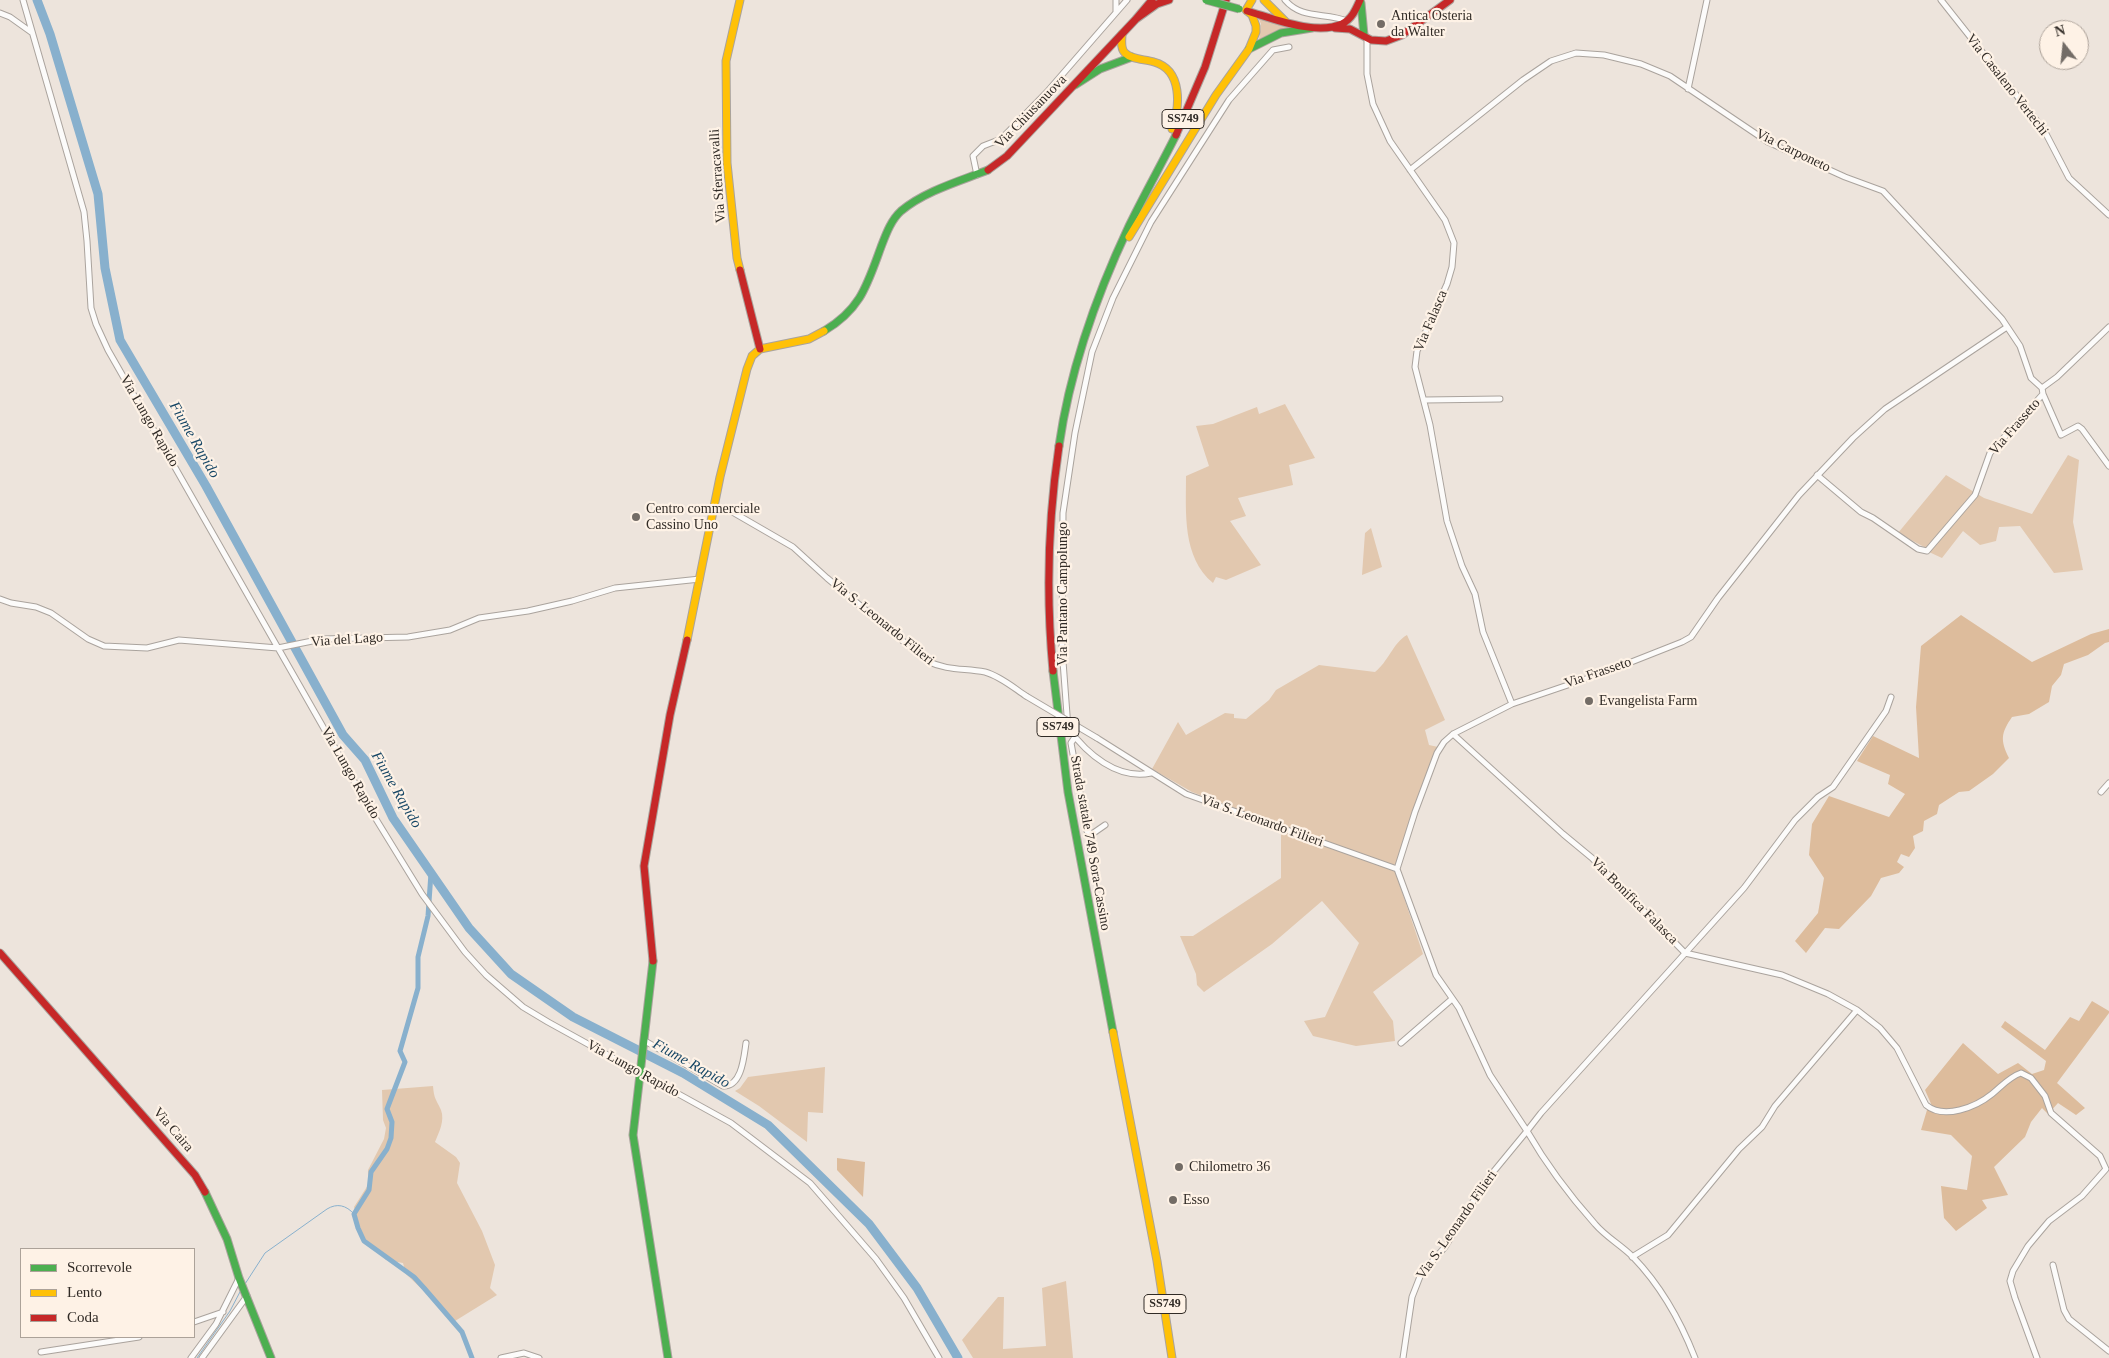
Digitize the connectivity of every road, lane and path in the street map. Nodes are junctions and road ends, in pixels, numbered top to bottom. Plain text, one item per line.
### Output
1 (23, 0) edge
2 (740, 0) edge
3 (1116, 0) edge
4 (1127, 0) edge
5 (1152, 0) edge
6 (1169, 0) edge
7 (1206, 0) edge
8 (1226, 0) edge
9 (1252, 0) edge
10 (1264, 0) edge
11 (1285, 0) edge
12 (1361, 0) edge
13 (1450, 0) edge
14 (1708, 0) edge
15 (1941, 0) edge
16 (1243, 10) junction
17 (0, 13) edge
18 (1116, 13) junction
19 (1136, 20) junction
20 (1285, 21) junction
21 (1348, 21) junction
22 (1312, 28) junction
23 (1332, 28) junction
24 (1122, 34) junction
25 (33, 36) junction
26 (1365, 36) junction
27 (1289, 47) dead end
28 (1249, 49) junction
29 (1132, 57) junction
30 (1075, 85) junction
31 (1688, 89) junction
32 (1410, 170) junction
33 (977, 175) junction
34 (2109, 215) edge
35 (1128, 228) junction
36 (1103, 288) junction
37 (2007, 327) junction
38 (2109, 328) edge
39 (760, 349) junction
40 (2042, 391) junction
41 (1500, 399) dead end
42 (1425, 400) junction
43 (2108, 466) edge
44 (1817, 475) junction
45 (713, 508) junction
46 (700, 579) junction
47 (0, 599) edge
48 (278, 648) junction
49 (1891, 697) dead end
50 (1512, 704) junction
51 (1453, 734) junction
52 (1075, 737) junction
53 (1152, 773) junction
54 (2109, 783) edge
55 (2101, 792) dead end
56 (1105, 825) dead end
57 (1397, 869) junction
58 (0, 953) edge
59 (1685, 953) junction
60 (1452, 999) junction
61 (1857, 1010) junction
62 (746, 1043) dead end
63 (1401, 1043) dead end
64 (644, 1045) junction
65 (640, 1070) junction
66 (1527, 1131) junction
67 (1632, 1256) junction
68 (2053, 1265) dead end
69 (239, 1278) junction
70 (246, 1296) junction
71 (223, 1312) junction
72 (195, 1322) edge
73 (132, 1338) edge
74 (2109, 1351) edge
75 (41, 1352) dead end
76 (525, 1356) edge
77 (191, 1358) edge
78 (202, 1358) edge
79 (270, 1358) edge
80 (501, 1358) edge
81 (539, 1358) edge
82 (668, 1358) edge
83 (939, 1358) edge
84 (1172, 1358) edge
85 (1403, 1358) edge
86 (1695, 1358) edge
87 (2037, 1358) edge

1 - 25 street, Via Lungo Rapido
2 - 39 main road, Via Sferracavalli
3 - 18 street
4 - 18 street
5 - 19 main road
6 - 19 main road, Via Chiusanuova
7 - 16 main road, bridge
8 - 35 main road, Strada statale 749 Sora-Cassino / SS749
9 - 16 main road
10 - 20 main road
11 - 21 street
12 - 21 main road
12 - 26 main road
13 - 26 main road
14 - 31 street
15 - 34 street, Via Casaleno Vertechi
16 - 20 main road
16 - 28 main road
17 - 25 street
18 - 33 street
19 - 24 main road, Via Chiusanuova
20 - 22 main road
21 - 23 main road
21 - 26 main road
22 - 23 main road
22 - 28 main road
23 - 26 main road
24 - 29 main road
24 - 30 main road, Via Chiusanuova
25 - 48 street, Via Lungo Rapido
26 - 32 street, Via Falasca
27 - 52 street, Via Pantano Campolungo
28 - 36 main road
29 - 30 main road
29 - 35 main road
30 - 33 main road, Via Chiusanuova
31 - 32 street, Via Carponeto
31 - 37 street, Via Carponeto
32 - 42 street, Via Falasca
33 - 39 main road, Via Chiusanuova
35 - 36 main road, Strada statale 749 Sora-Cassino / SS749
36 - 84 main road, Strada statale 749 Sora-Cassino / SS749
37 - 40 street, Via Carponeto
37 - 44 street, Via Frasseto
38 - 40 street
39 - 45 main road
40 - 43 street, Via Carponeto
40 - 44 street, Via Frasseto
41 - 42 street
42 - 50 street, Via Falasca
44 - 50 street, Via Frasseto
45 - 46 main road
45 - 53 street, Via S. Leonardo Filieri, bridge
46 - 48 street, Via del Lago
46 - 64 main road
47 - 48 street, Via del Lago
48 - 65 street, Via Lungo Rapido
49 - 59 street, Via S. Leonardo Filieri
50 - 51 street, Via Frasseto
51 - 57 street, Via Frasseto
51 - 59 street, Via Bonifica Falasca
52 - 53 street, Via Pantano Campolungo
52 - 56 street, Via Pantano Campolungo
53 - 57 street, Via S. Leonardo Filieri
54 - 55 street
57 - 60 street
58 - 69 main road, Via Caira
59 - 61 street, Via Bonifica Falasca
59 - 66 street, Via S. Leonardo Filieri
60 - 63 street
60 - 66 street
61 - 67 street
61 - 87 street, Via Bonifica Falasca
62 - 64 street
64 - 65 main road
65 - 82 main road
65 - 83 street, Via Lungo Rapido
66 - 67 street
66 - 85 street, Via S. Leonardo Filieri
67 - 86 street
68 - 74 street
69 - 70 main road, Via Caira
69 - 71 street
70 - 78 street
70 - 79 main road, Via Caira
71 - 72 street
71 - 77 street
73 - 75 street
76 - 80 street
76 - 81 street

